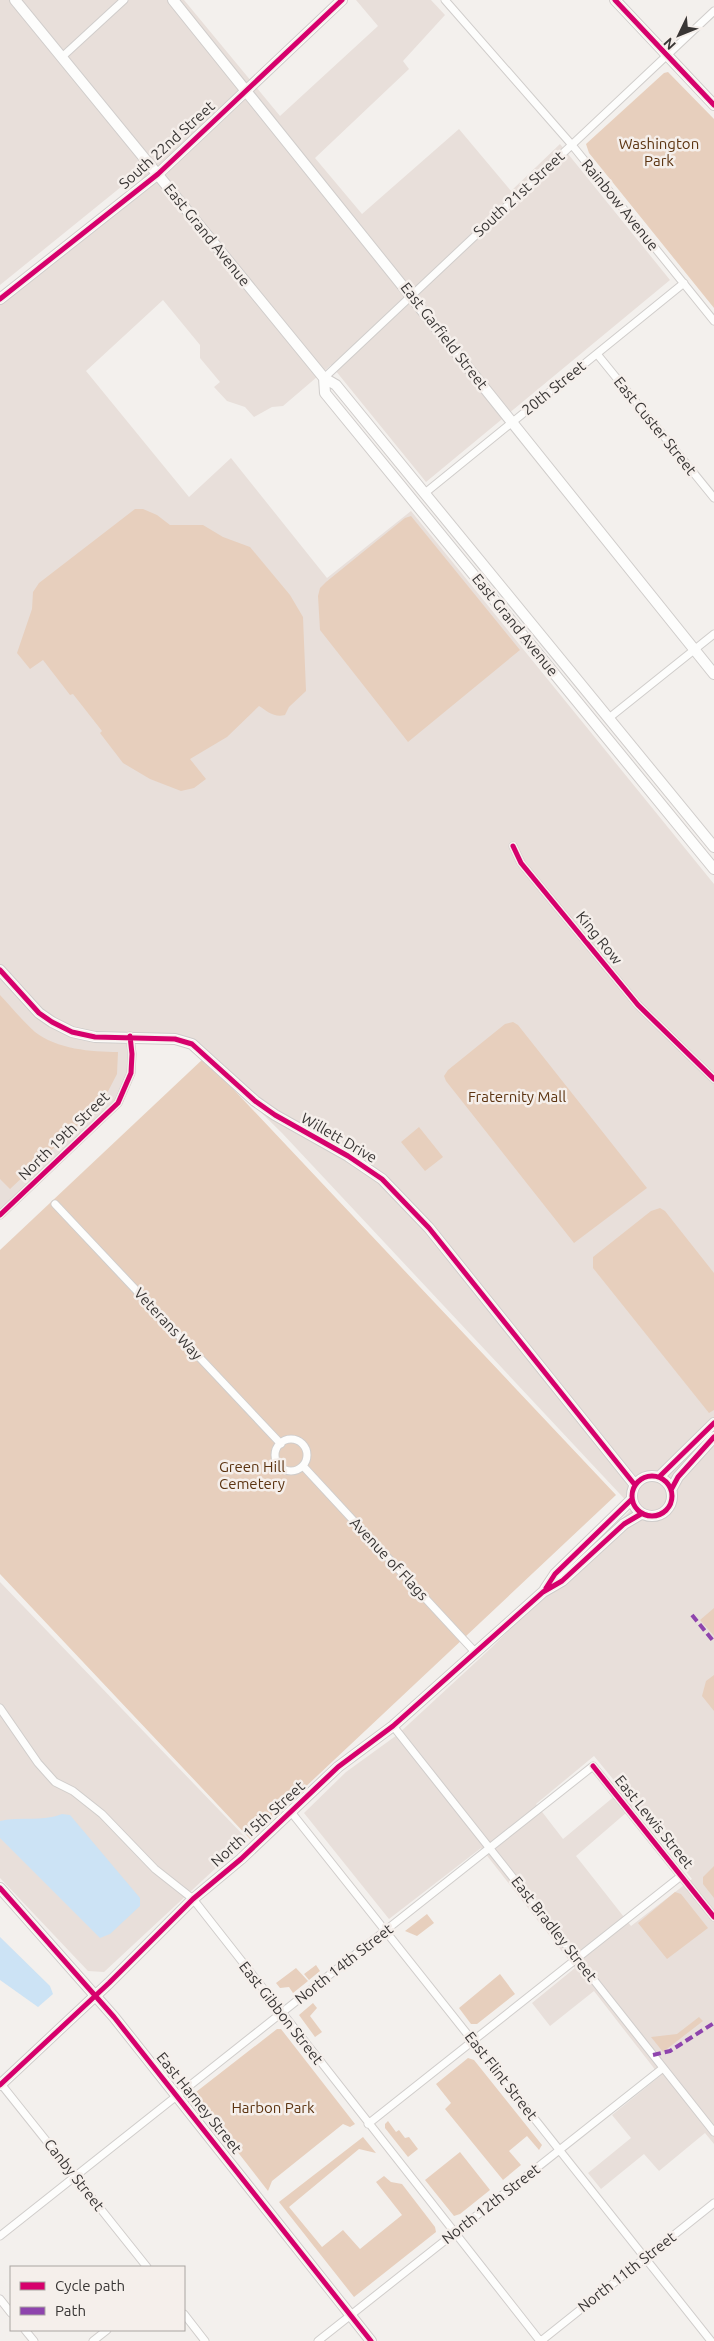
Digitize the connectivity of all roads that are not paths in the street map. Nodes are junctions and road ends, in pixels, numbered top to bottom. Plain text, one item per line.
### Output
1 (15, 0) edge
2 (124, 0) edge
3 (342, 0) edge
4 (445, 0) edge
5 (615, 0) edge
6 (175, 1) edge
7 (714, 11) edge
8 (667, 55) junction
9 (62, 57) junction
10 (246, 91) junction
11 (714, 105) edge
12 (572, 144) junction
13 (158, 174) junction
14 (684, 283) junction
15 (412, 295) junction
16 (0, 299) edge
17 (714, 321) edge
18 (597, 354) junction
19 (324, 378) junction
20 (511, 423) junction
21 (425, 493) junction
22 (714, 498) edge
23 (714, 634) edge
24 (694, 649) junction
25 (714, 674) edge
26 (610, 718) junction
27 (513, 846) dead end
28 (714, 846) edge
29 (714, 869) edge
30 (0, 970) edge
31 (130, 1036) junction
32 (714, 1078) edge
33 (55, 1204) dead end
34 (0, 1215) edge
35 (714, 1423) edge
36 (714, 1437) edge
37 (281, 1444) junction
38 (303, 1466) junction
39 (659, 1478) junction
40 (635, 1485) junction
41 (671, 1490) junction
42 (632, 1499) junction
43 (641, 1514) junction
44 (543, 1592) junction
45 (475, 1652) junction
46 (0, 1708) edge
47 (393, 1726) junction
48 (593, 1766) joint
49 (291, 1812) junction
50 (490, 1849) junction
51 (681, 1876) junction
52 (0, 1888) edge
53 (193, 1899) junction
54 (714, 1917) edge
55 (386, 1931) junction
56 (577, 1958) junction
57 (96, 1995) junction
58 (282, 2013) junction
59 (473, 2040) junction
60 (663, 2068) junction
61 (1, 2084) edge
62 (177, 2096) junction
63 (368, 2124) junction
64 (714, 2132) edge
65 (560, 2150) junction
66 (74, 2176) junction
67 (714, 2203) edge
68 (455, 2233) junction
69 (0, 2236) edge
70 (645, 2258) junction
71 (146, 2266) edge
72 (0, 2299) edge
73 (10, 2312) edge
74 (185, 2315) edge
75 (351, 2315) junction
76 (26, 2331) edge
77 (106, 2331) edge
78 (34, 2341) edge
79 (93, 2341) edge
80 (205, 2341) edge
81 (318, 2341) edge
82 (371, 2341) edge
83 (540, 2341) edge
84 (711, 2341) edge

1 - 9 main road, East Grand Avenue
2 - 9 street
3 - 10 main road, South 22nd Street
4 - 12 street, Rainbow Avenue
5 - 8 main road
6 - 10 main road, East Garfield Street
7 - 8 street, South 21st Street
8 - 11 main road
8 - 12 street, South 21st Street
9 - 13 main road, East Grand Avenue
10 - 13 main road, South 22nd Street
10 - 15 main road, East Garfield Street
12 - 14 street, Rainbow Avenue
12 - 15 street, South 21st Street
13 - 16 main road, South 22nd Street
13 - 19 main road, East Grand Avenue
14 - 17 street, Rainbow Avenue
14 - 18 street, 20th Street
15 - 19 street, South 21st Street
15 - 20 main road, East Garfield Street
18 - 20 street, 20th Street
18 - 22 street, East Custer Street
19 - 21 main road, East Grand Avenue
19 - 29 main road, East Grand Avenue
20 - 21 street, 20th Street
20 - 24 main road, East Garfield Street
21 - 26 main road, East Grand Avenue
23 - 24 street
24 - 25 main road, East Garfield Street
24 - 26 street
26 - 28 main road, East Grand Avenue
27 - 32 street, King Row
30 - 31 main road, Willett Drive
31 - 34 street, North 19th Street
31 - 40 main road, Willett Drive
33 - 37 street, Veterans Way
35 - 39 main road
36 - 41 main road, North 15th Street
37 - 38 street
37 - 38 street
38 - 45 street, Avenue of Flags
39 - 40 main road
39 - 41 main road
40 - 42 main road
41 - 43 main road, North 15th Street
42 - 43 main road
42 - 44 main road, North 15th Street
43 - 44 main road, North 15th Street
44 - 45 main road, North 15th Street
45 - 47 main road, North 15th Street
46 - 53 street, East Gibbon Street
47 - 49 main road, North 15th Street
47 - 50 street, East Bradley Street
48 - 50 street, North 14th Street
48 - 51 street, East Lewis Street
49 - 53 main road, North 15th Street
49 - 55 street, East Flint Street
50 - 55 street, North 14th Street
50 - 56 street, East Bradley Street
51 - 54 street, East Lewis Street
51 - 56 street
52 - 57 main road, East Harney Street
53 - 57 main road, North 15th Street
53 - 58 street, East Gibbon Street
55 - 58 street, North 14th Street
55 - 59 street, East Flint Street
56 - 59 street
56 - 60 street, East Bradley Street
57 - 61 main road, North 15th Street
57 - 62 main road, East Harney Street
58 - 62 street, North 14th Street
58 - 63 street, East Gibbon Street
59 - 63 street
59 - 65 street, East Flint Street
60 - 64 street, East Bradley Street
60 - 65 street, North 12th Street
61 - 66 street, Canby Street
62 - 66 street, North 14th Street
62 - 75 main road, East Harney Street
63 - 68 street, East Gibbon Street
65 - 68 street, North 12th Street
65 - 70 street, East Flint Street
66 - 69 street, North 14th Street
66 - 71 street, Canby Street
67 - 70 street, North 11th Street
68 - 75 street, North 12th Street
68 - 83 street, East Gibbon Street
70 - 83 street, North 11th Street
70 - 84 street, East Flint Street
72 - 73 street
74 - 80 street
75 - 81 street, North 12th Street
75 - 82 main road, East Harney Street
76 - 78 street
77 - 79 street

